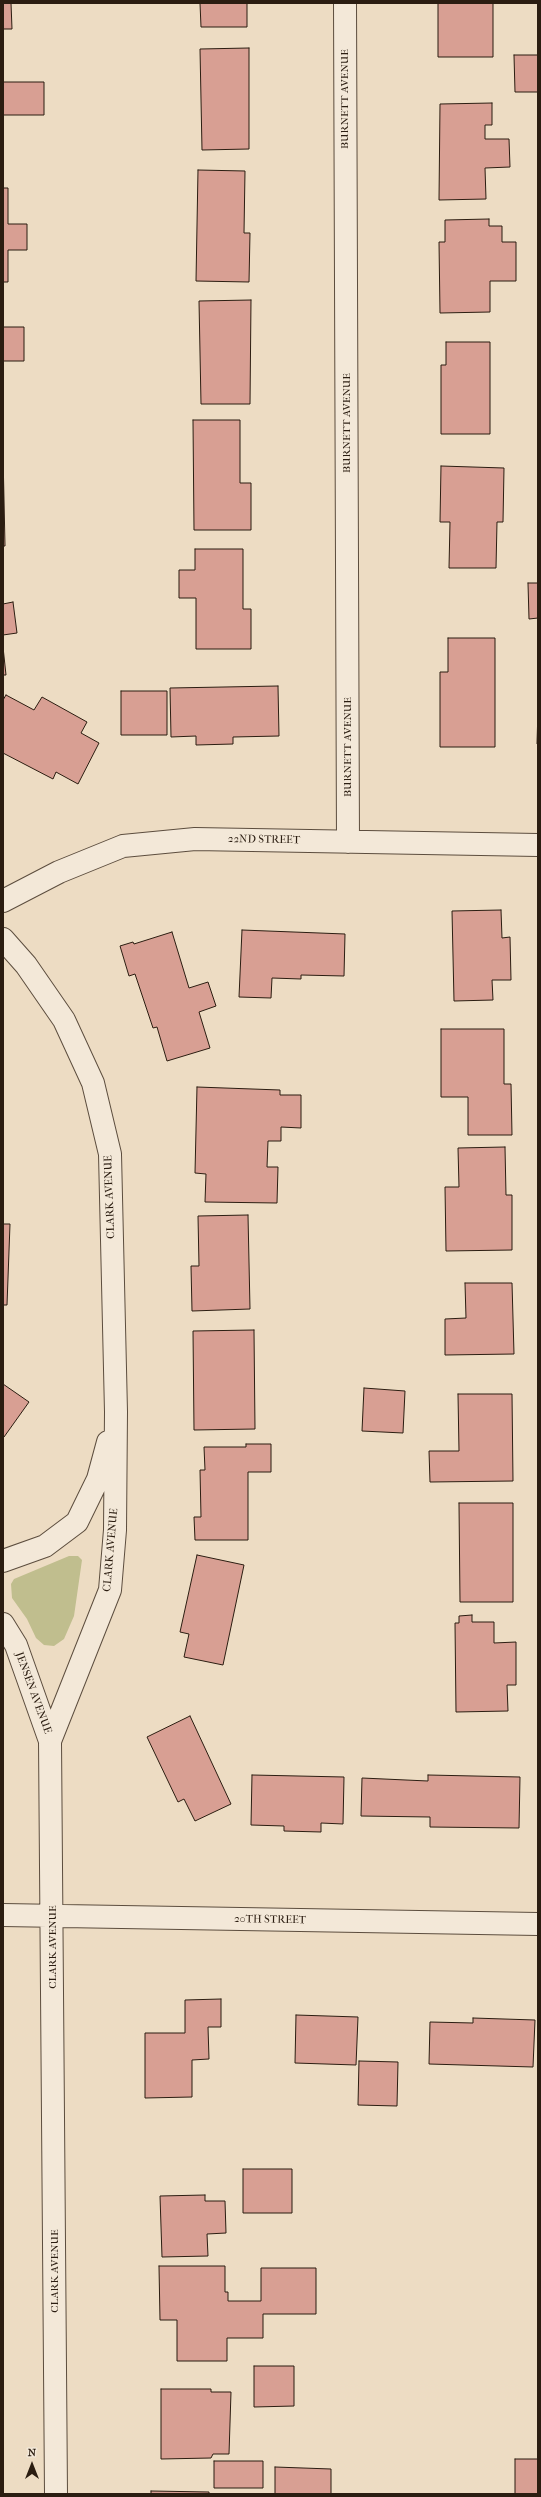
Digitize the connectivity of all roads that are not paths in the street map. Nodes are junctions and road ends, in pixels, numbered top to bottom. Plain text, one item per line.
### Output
1 (345, 3) edge
2 (348, 842) junction
3 (538, 844) edge
4 (3, 901) edge
5 (3, 939) edge
6 (116, 1412) junction
7 (3, 1561) edge
8 (3, 1624) edge
9 (50, 1741) junction
10 (3, 1915) edge
11 (53, 1916) junction
12 (538, 1924) edge
13 (56, 2494) edge

1 - 2 street, BURNETT AVENUE
2 - 3 street, 22ND STREET
2 - 4 street, 22ND STREET
5 - 6 street, CLARK AVENUE
6 - 7 street, CLARK AVENUE
6 - 9 street, CLARK AVENUE
8 - 9 street, JENSEN AVENUE
9 - 11 street, CLARK AVENUE
10 - 11 street, 20TH STREET
11 - 12 street, 20TH STREET
11 - 13 street, CLARK AVENUE

